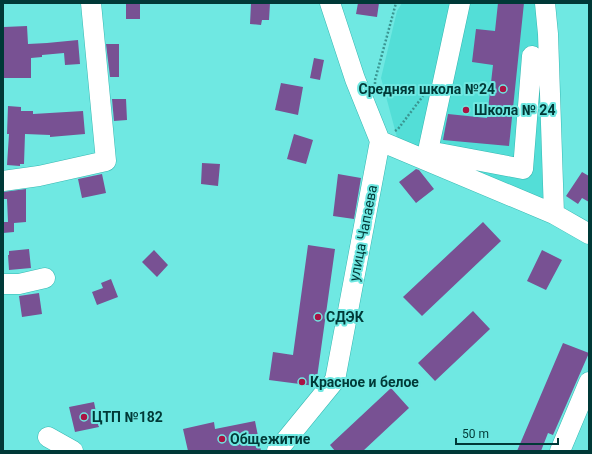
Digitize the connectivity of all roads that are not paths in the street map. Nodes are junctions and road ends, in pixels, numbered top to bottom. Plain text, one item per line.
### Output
1 (91, 3) edge
2 (330, 3) edge
3 (460, 3) edge
4 (545, 3) edge
5 (532, 56) dead end
6 (380, 142) junction
7 (427, 156) junction
8 (3, 181) edge
9 (554, 214) junction
10 (589, 234) edge
11 (45, 278) dead end
12 (3, 284) edge
13 (589, 382) edge
14 (48, 437) dead end
15 (73, 451) edge
16 (277, 451) edge
17 (560, 451) edge

1 - 8 street
2 - 6 street
3 - 7 street
4 - 9 street
5 - 7 street
6 - 7 street
6 - 16 street, улица Чапаева
7 - 9 street
9 - 10 street
11 - 12 street
13 - 17 street
14 - 15 street

